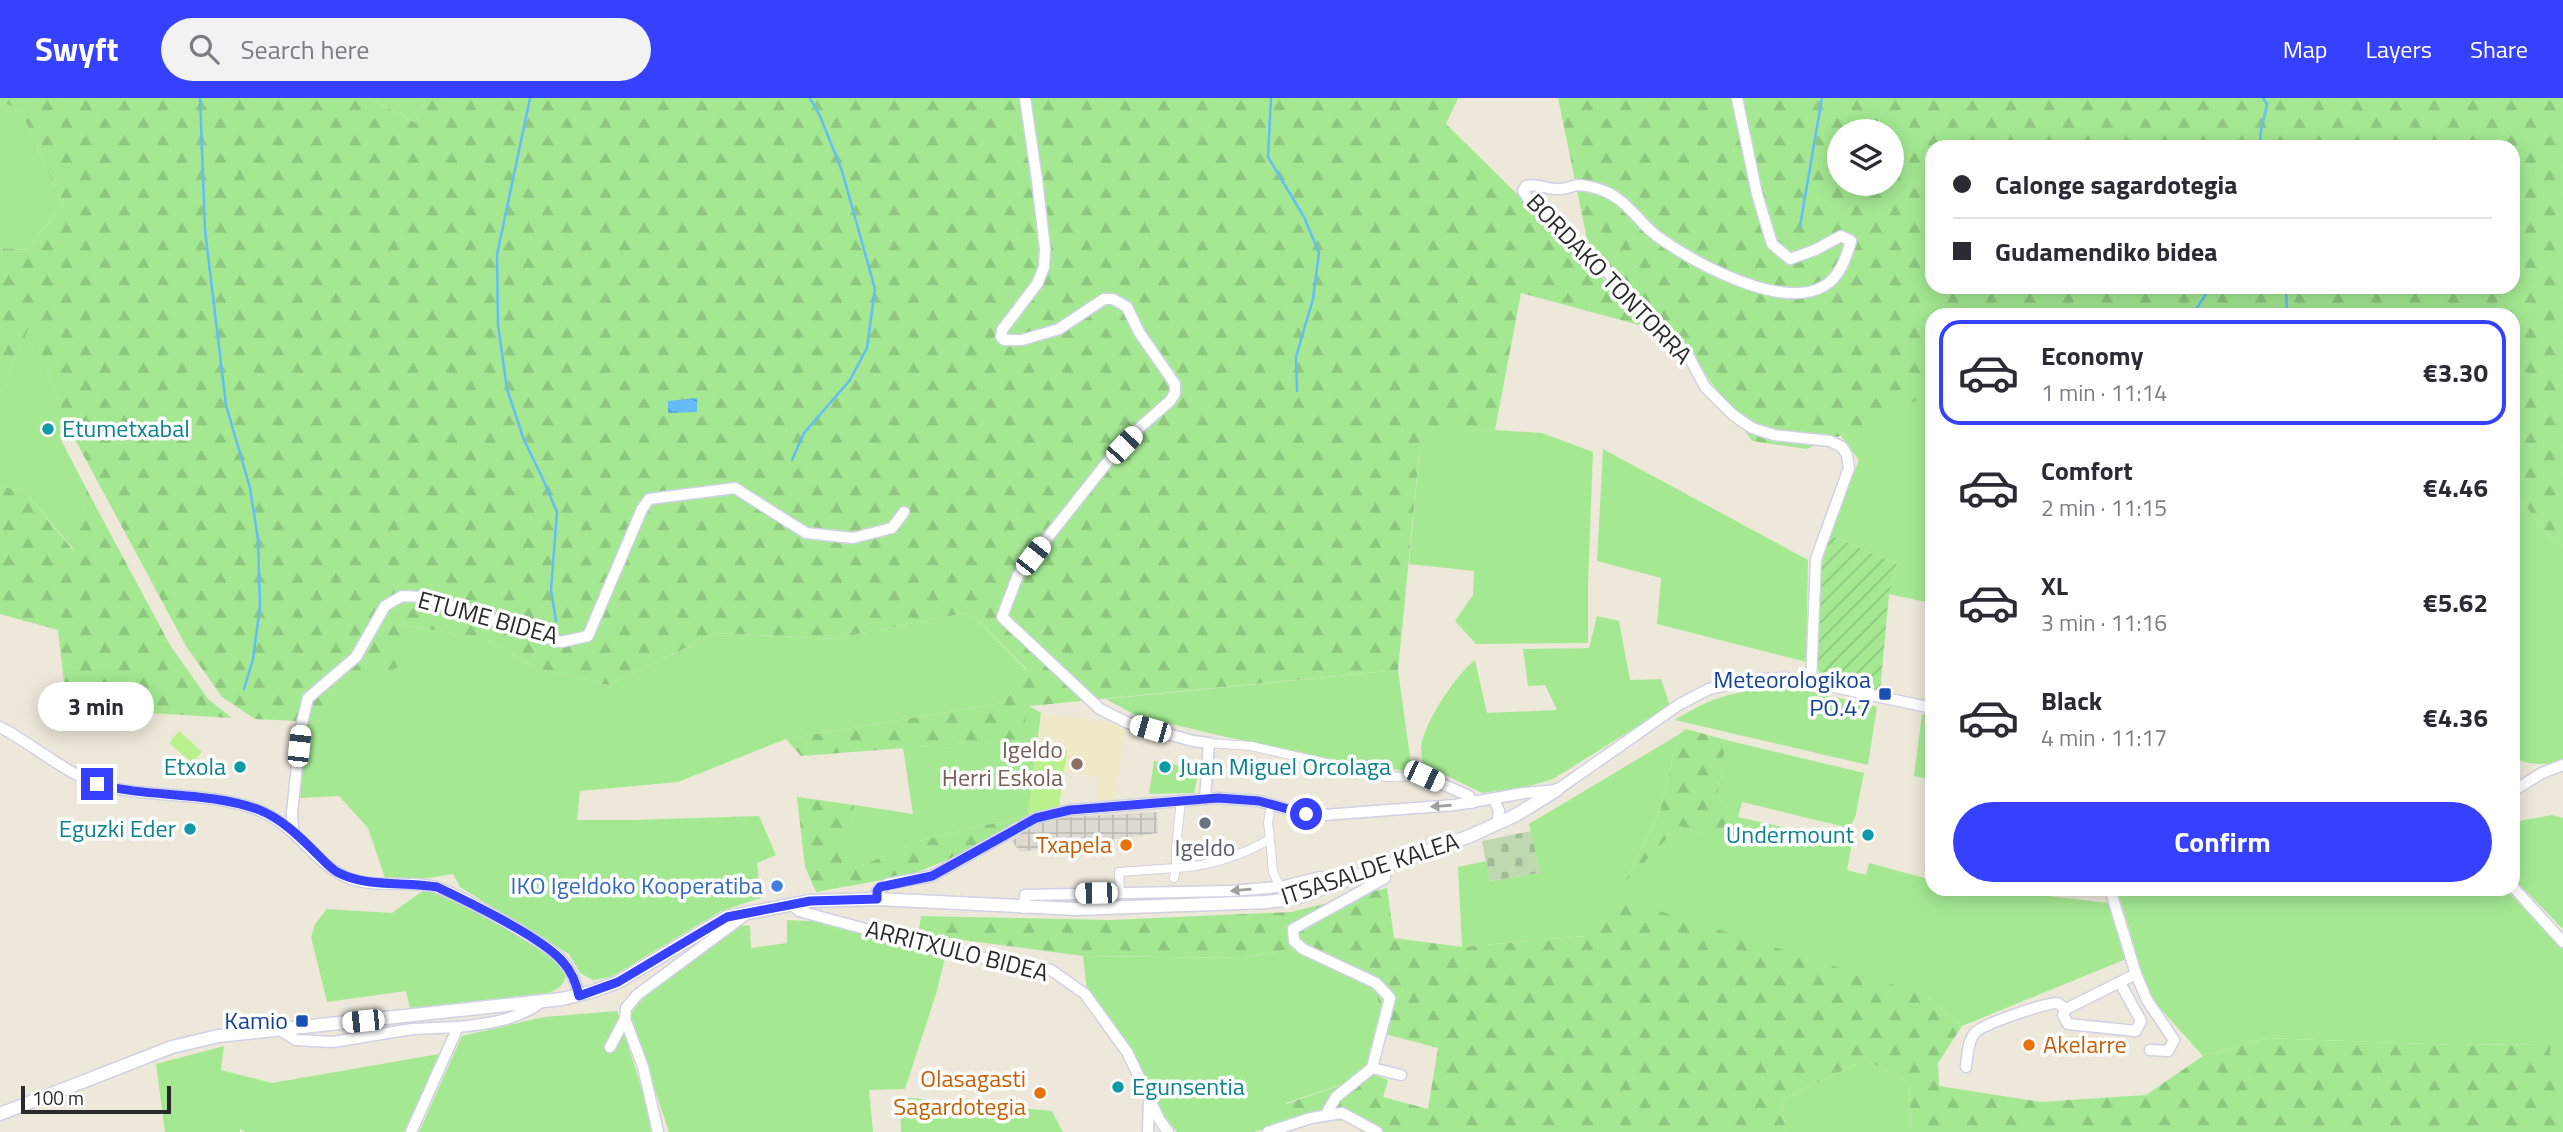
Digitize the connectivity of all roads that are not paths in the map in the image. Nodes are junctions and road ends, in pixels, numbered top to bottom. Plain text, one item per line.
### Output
1 (1025, 98) edge
2 (1737, 98) edge
3 (904, 512) dead end
4 (1811, 682) junction
5 (1925, 706) edge
6 (0, 727) edge
7 (1209, 743) junction
8 (2563, 765) edge
9 (1424, 776) joint
10 (2520, 787) edge
11 (1557, 790) junction
12 (1205, 799) junction
13 (1494, 799) junction
14 (1181, 800) junction
15 (1472, 803) junction
16 (1271, 804) junction
17 (1497, 824) junction
18 (293, 830) junction
19 (1270, 839) junction
20 (1383, 867) junction
21 (1176, 868) junction
22 (1174, 878) dead end
23 (1280, 887) junction
24 (1326, 888) junction
25 (1120, 892) junction
26 (2520, 895) edge
27 (2112, 896) edge
28 (877, 899) junction
29 (792, 904) junction
30 (1024, 908) junction
31 (746, 914) junction
32 (2563, 942) edge
33 (2136, 974) junction
34 (2120, 982) junction
35 (579, 996) junction
36 (543, 1001) junction
37 (2066, 1009) junction
38 (625, 1018) junction
39 (458, 1027) junction
40 (278, 1029) junction
41 (610, 1047) dead end
42 (2150, 1050) dead end
43 (1965, 1066) dead end
44 (1372, 1068) junction
45 (1401, 1075) dead end
46 (1149, 1099) junction
47 (0, 1114) edge
48 (1326, 1114) junction
49 (411, 1132) edge
50 (658, 1132) edge
51 (1148, 1132) edge
52 (1168, 1132) edge
53 (1268, 1132) edge
54 (1377, 1132) edge

1 - 7 street
2 - 4 street, BORDAKO TONTORRA
3 - 18 street, ETUME BIDEA
4 - 5 street
4 - 11 street
6 - 18 street
7 - 9 street
7 - 12 street
8 - 10 street
9 - 15 street
11 - 13 street
11 - 17 street, ITSASALDE KALEA
12 - 14 street
12 - 16 street
13 - 15 street
13 - 17 street
14 - 21 street
14 - 28 street
15 -> 16 street
16 - 19 street
17 - 20 street, ITSASALDE KALEA
18 - 35 street
19 - 21 street
19 - 23 street
20 - 24 street, ITSASALDE KALEA
20 - 44 street
21 - 22 street
21 - 25 street
23 - 24 street
23 -> 25 street
24 - 30 street, ITSASALDE KALEA
25 - 30 street
26 - 32 street
27 - 33 street
28 - 29 street, ITSASALDE KALEA
28 - 30 street, ITSASALDE KALEA
29 - 31 street, ITSASALDE KALEA
29 - 46 street, ARRITXULO BIDEA
31 - 35 street, ITSASALDE KALEA
31 - 38 street
33 - 34 street
33 - 42 street
34 - 37 street
34 - 37 street
35 - 36 street, ITSASALDE KALEA
36 - 39 street
36 - 40 street, ITSASALDE KALEA
37 - 43 street
38 - 41 street
38 - 50 street
39 - 40 street
39 - 49 street
40 - 47 street, ITSASALDE KALEA
44 - 45 street
44 - 48 street
46 - 51 street
46 - 52 street, ARRITXULO BIDEA
48 - 53 street
48 - 54 street

